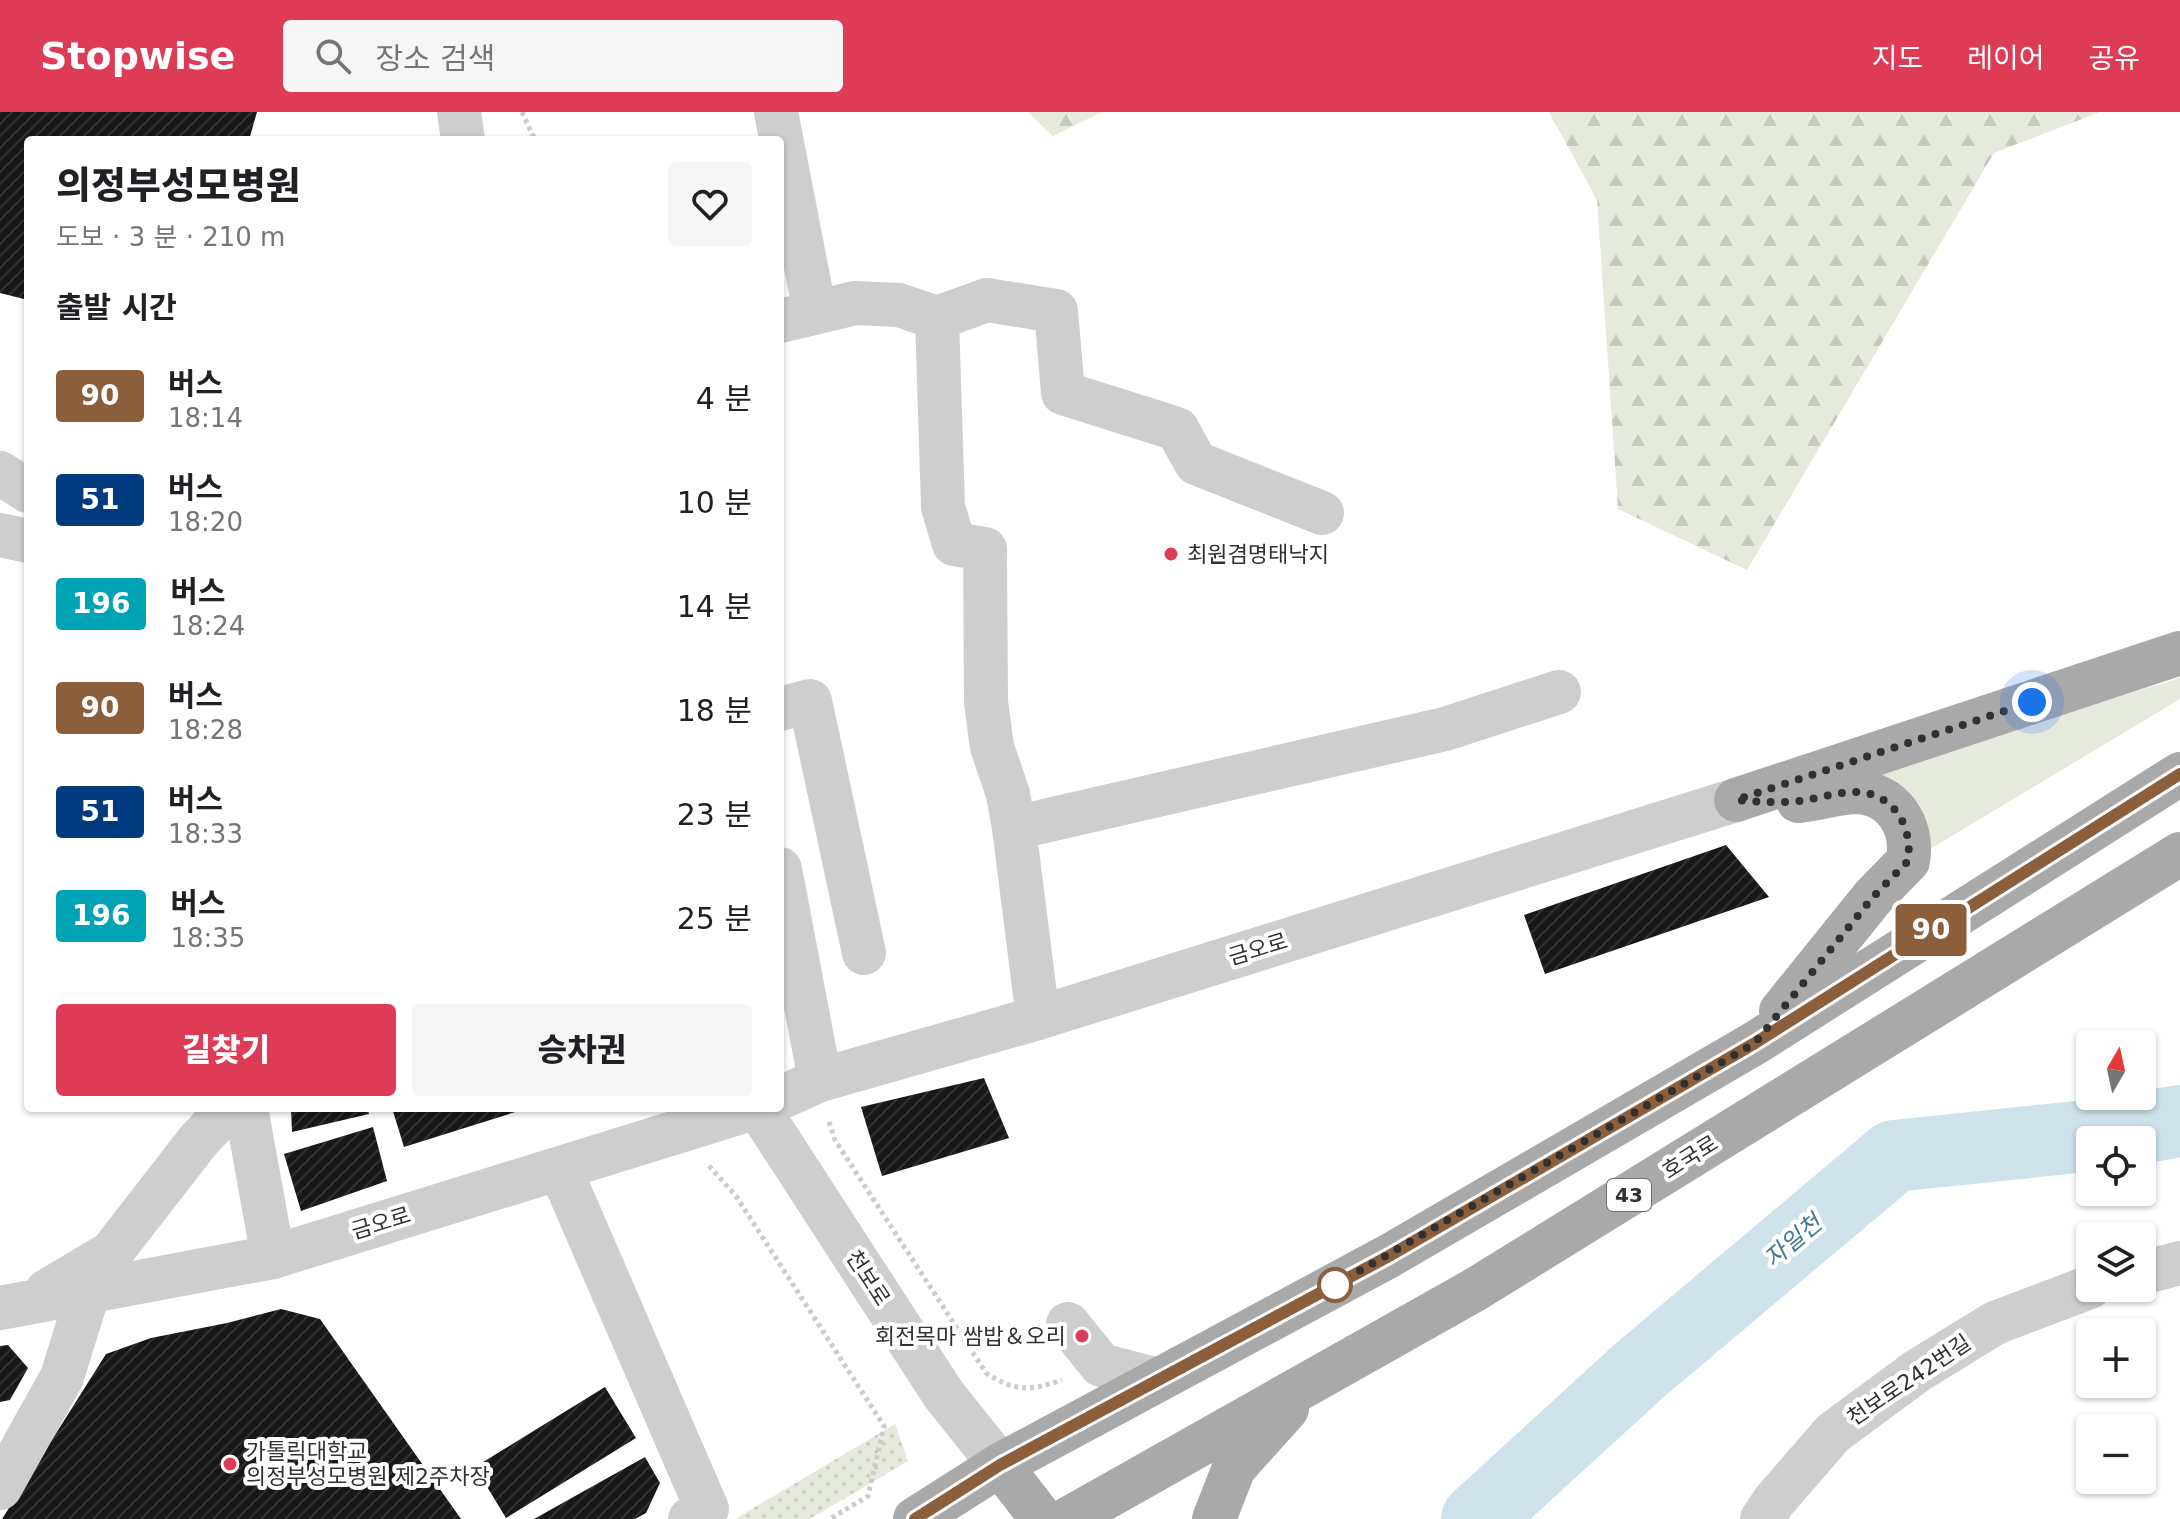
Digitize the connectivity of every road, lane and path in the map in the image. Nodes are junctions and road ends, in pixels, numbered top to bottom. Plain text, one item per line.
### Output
1 (459, 112) edge
2 (522, 112) edge
3 (776, 112) edge
4 (462, 136) edge
5 (533, 136) edge
6 (779, 136) edge
7 (784, 187) edge
8 (798, 317) edge
9 (937, 318) junction
10 (0, 473) edge
11 (24, 488) edge
12 (1322, 513) dead end
13 (0, 535) edge
14 (24, 540) edge
15 (2180, 653) edge
16 (1559, 692) dead end
17 (784, 708) edge
18 (2180, 774) edge
19 (1736, 800) junction
20 (1014, 828) junction
21 (2180, 854) edge
22 (784, 890) edge
23 (864, 953) dead end
24 (1038, 1018) junction
25 (1755, 1043) junction
26 (784, 1098) edge
27 (824, 1099) junction
28 (225, 1112) edge
29 (247, 1112) edge
30 (743, 1112) edge
31 (759, 1112) edge
32 (697, 1163) dead end
33 (560, 1169) junction
34 (273, 1257) junction
35 (2180, 1263) edge
36 (2156, 1269) edge
37 (2076, 1292) edge
38 (88, 1293) junction
39 (13, 1306) edge
40 (1068, 1324) dead end
41 (1337, 1367) junction
42 (1072, 1377) dead end
43 (1158, 1380) junction
44 (1000, 1465) junction
45 (0, 1488) edge
46 (690, 1519) edge
47 (830, 1519) edge
48 (915, 1519) edge
49 (1042, 1519) edge
50 (1068, 1519) edge
51 (1214, 1519) edge
52 (1762, 1519) edge

1 - 4 street
2 - 5 path
3 - 6 street
7 - 8 street
8 - 9 street
9 - 12 street
9 - 20 street
10 - 11 street
13 - 14 street
15 - 19 main road
16 - 20 street
17 - 23 street
18 - 25 main road
19 - 24 street, 금오로
19 - 25 main road
20 - 24 street
21 - 41 main road, 호국로 / 43
22 - 27 street
24 - 27 street, 금오로
25 - 43 main road
26 - 27 street, 금오로
27 - 42 path
28 - 39 street
29 - 34 street
30 - 33 street, 금오로
31 - 44 street, 천보로
32 - 47 path
33 - 34 street, 금오로
33 - 46 street
34 - 38 street, 금오로
35 - 36 street
37 - 52 street, 천보로242번길
38 - 39 street, 금오로
38 - 45 street
40 - 43 street
41 - 50 main road, 호국로 / 43
41 - 51 main road
43 - 44 main road
44 - 48 main road
44 - 49 main road, 천보로

